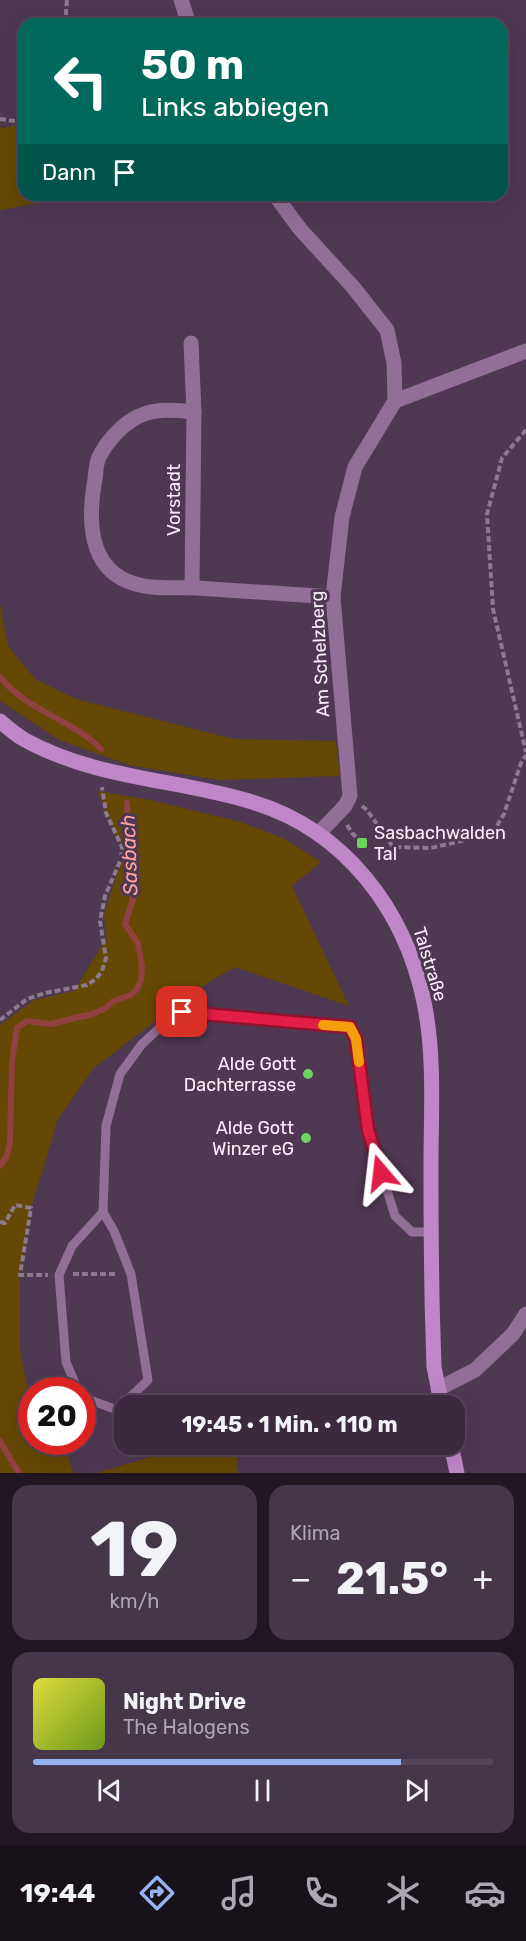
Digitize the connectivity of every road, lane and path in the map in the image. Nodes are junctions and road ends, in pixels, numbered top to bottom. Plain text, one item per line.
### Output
1 (67, 0) edge
2 (181, 0) edge
3 (66, 18) edge
4 (187, 18) edge
5 (0, 119) edge
6 (18, 120) edge
7 (279, 201) edge
8 (191, 343) dead end
9 (526, 351) edge
10 (395, 401) junction
11 (194, 412) junction
12 (526, 430) edge
13 (192, 588) junction
14 (333, 597) junction
15 (0, 721) edge
16 (526, 753) edge
17 (102, 787) dead end
18 (350, 796) junction
19 (318, 834) junction
20 (0, 1020) edge
21 (103, 1212) junction
22 (431, 1232) junction
23 (526, 1314) edge
24 (72, 1377) edge
25 (438, 1389) junction
26 (439, 1395) edge
27 (96, 1402) edge
28 (453, 1455) edge
29 (457, 1473) edge

1 - 3 path
2 - 4 street
5 - 6 path
7 - 10 street
8 - 11 street, Vorstadt
9 - 10 street
10 - 14 street, Am Schelzberg
11 - 13 street, Vorstadt
11 - 13 street
12 - 16 path
13 - 14 street
14 - 18 street, Am Schelzberg
15 - 19 main road, Talstraße
16 - 18 path
17 - 20 path
18 - 19 street
19 - 22 main road, Talstraße
21 - 22 lane
21 - 24 lane
21 - 27 lane
22 - 25 main road, Talstraße
23 - 25 street
25 - 26 main road, Talstraße
28 - 29 main road

